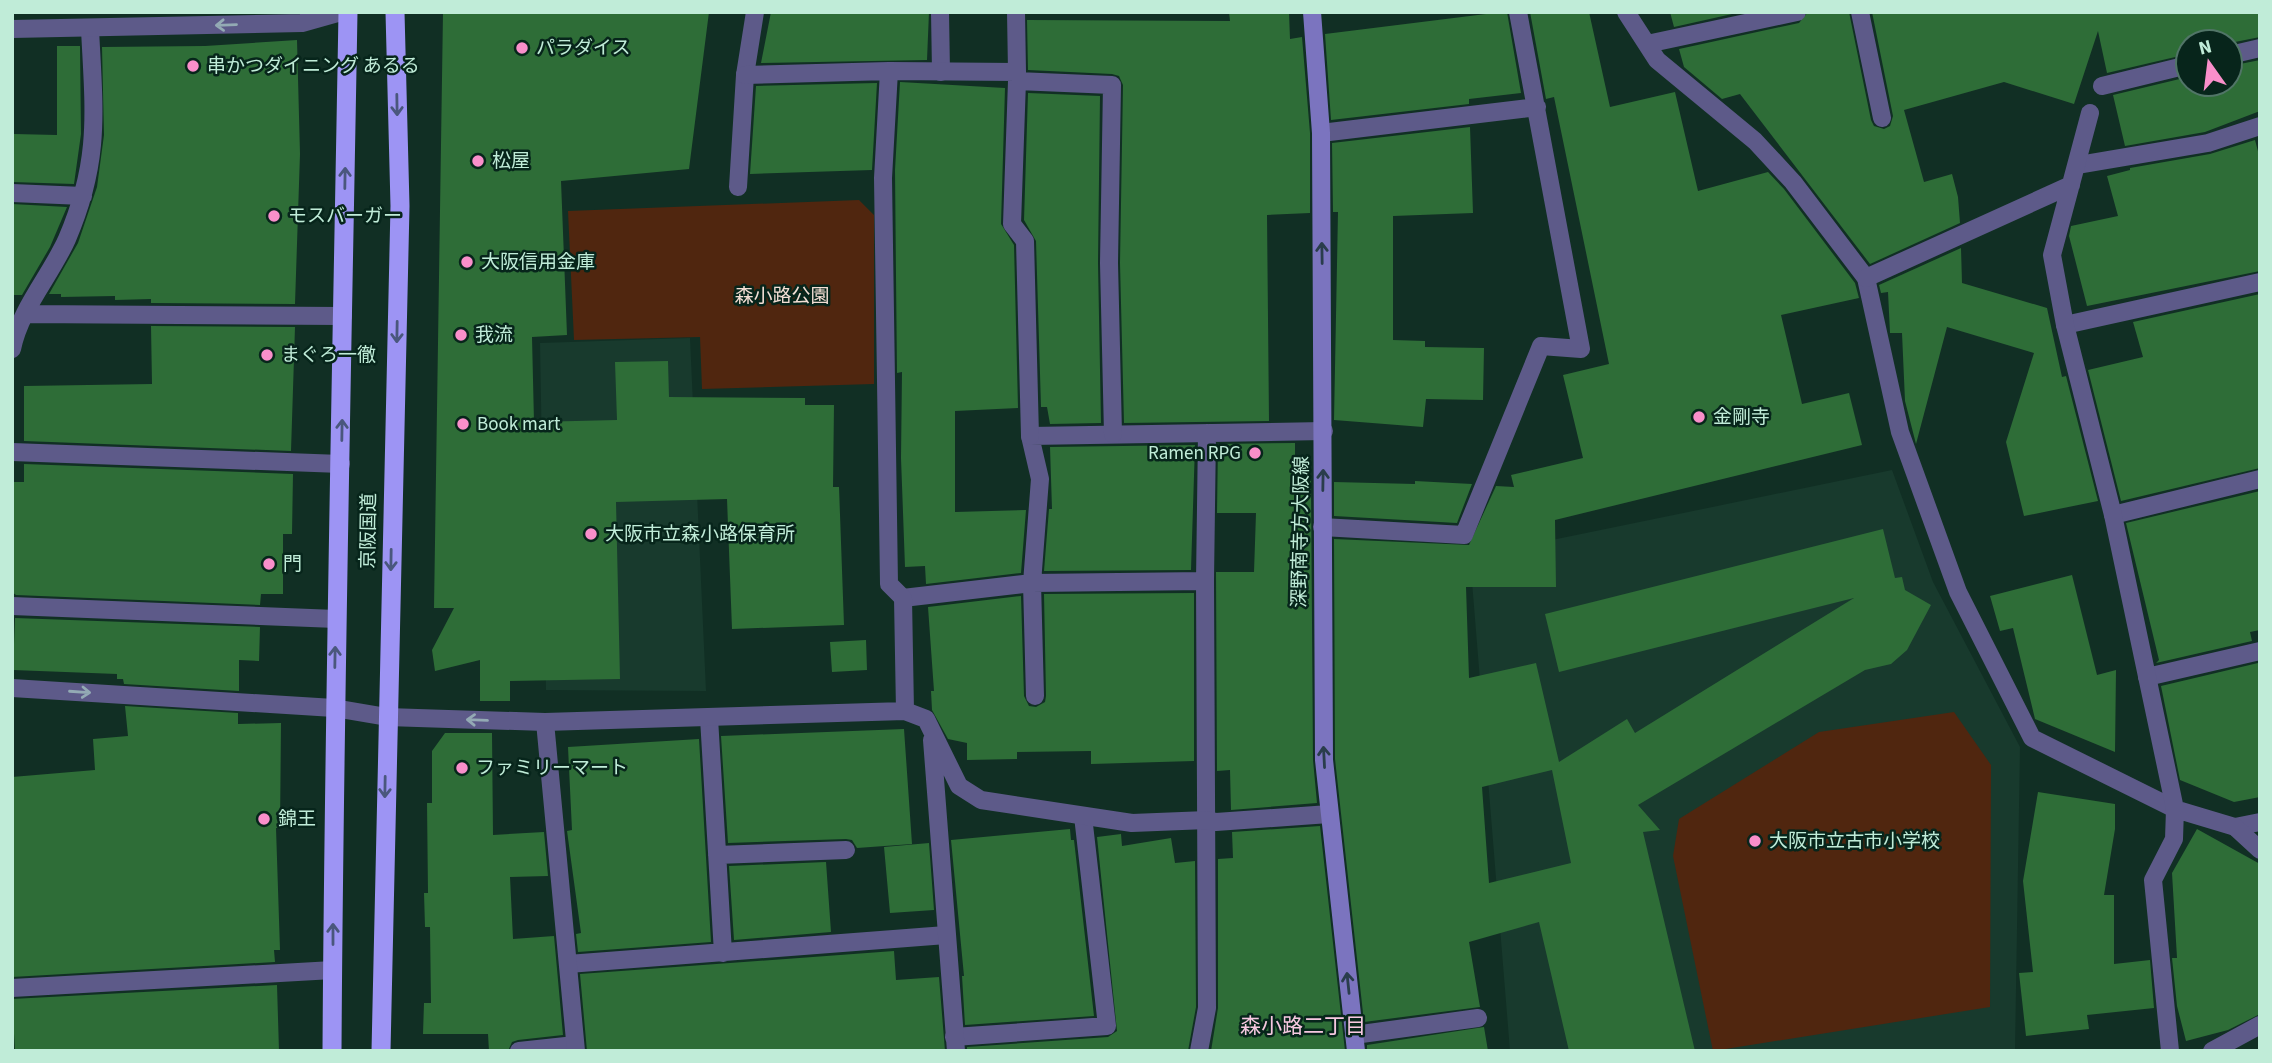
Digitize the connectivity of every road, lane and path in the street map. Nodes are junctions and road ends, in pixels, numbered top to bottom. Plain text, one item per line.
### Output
1 (341, 12) edge
2 (348, 12) edge
3 (395, 12) edge
4 (755, 12) edge
5 (940, 12) edge
6 (1016, 12) edge
7 (1312, 12) edge
8 (1518, 12) edge
9 (1626, 12) edge
10 (1797, 12) edge
11 (1860, 12) edge
12 (79, 24) edge
13 (12, 29) edge
14 (1647, 44) junction
15 (2174, 68) edge
16 (890, 71) junction
17 (941, 72) junction
18 (745, 75) junction
19 (1017, 77) junction
20 (2102, 86) dead end
21 (1537, 107) junction
22 (2091, 113) dead end
23 (1882, 118) dead end
24 (2260, 125) edge
25 (1321, 133) junction
26 (2078, 165) junction
27 (2071, 185) junction
28 (738, 187) dead end
29 (12, 193) edge
30 (83, 195) junction
31 (1866, 278) junction
32 (2260, 282) edge
33 (26, 314) junction
34 (343, 316) junction
35 (2065, 324) junction
36 (13, 344) edge
37 (1324, 432) junction
38 (1207, 433) junction
39 (1113, 434) junction
40 (1030, 436) junction
41 (12, 452) edge
42 (341, 464) junction
43 (2260, 479) edge
44 (2113, 515) junction
45 (1322, 527) junction
46 (1205, 581) junction
47 (1032, 583) junction
48 (903, 598) junction
49 (12, 606) edge
50 (336, 619) junction
51 (2260, 651) edge
52 (2147, 677) junction
53 (12, 688) edge
54 (1035, 696) dead end
55 (334, 708) junction
56 (905, 711) junction
57 (387, 717) junction
58 (709, 718) junction
59 (545, 722) junction
60 (931, 730) junction
61 (2175, 810) junction
62 (1329, 814) junction
63 (1083, 816) junction
64 (1207, 820) junction
65 (2260, 822) edge
66 (2235, 827) junction
67 (846, 850) dead end
68 (2260, 850) edge
69 (717, 855) junction
70 (946, 935) junction
71 (723, 953) junction
72 (568, 964) junction
73 (333, 970) junction
74 (12, 988) edge
75 (1478, 1018) dead end
76 (2260, 1025) edge
77 (1355, 1043) edge
78 (955, 1044) edge
79 (575, 1048) edge
80 (332, 1051) edge
81 (381, 1051) edge
82 (520, 1051) edge
83 (1199, 1051) edge
84 (2170, 1051) edge
85 (2212, 1051) edge

1 -> 12 street
34 -> 2 highway, 京阪国道
3 -> 57 highway, 京阪国道
4 - 18 street
5 - 17 street
6 - 19 street
7 - 25 main road, 深野南寺方大阪線
8 - 21 street
9 - 14 street
10 - 14 street
11 - 23 street
12 - 13 street
12 - 30 street
14 - 31 street
15 - 20 street
16 - 17 street
16 - 18 street
16 - 48 street
17 - 19 street
18 - 28 street
19 - 39 street
19 - 40 street
21 - 25 street
21 - 45 street
22 - 26 street
24 - 26 street
37 -> 25 main road, 深野南寺方大阪線
26 - 27 street
27 - 31 street
27 - 35 street
29 - 30 street
30 - 33 street
31 - 61 street
32 - 35 street
33 - 34 street
33 - 36 street
42 -> 34 highway, 京阪国道
35 - 44 street
37 - 38 street
45 -> 37 main road, 深野南寺方大阪線
38 - 39 street
38 - 46 street
39 - 40 street
40 - 47 street
41 - 42 street
42 - 50 highway, 京阪国道
43 - 44 street
44 - 52 street
62 -> 45 main road, 深野南寺方大阪線
46 - 47 street
46 - 64 street
47 - 48 street
47 - 54 street
48 - 56 street
49 - 50 street
55 -> 50 highway, 京阪国道
51 - 52 street
52 - 61 street
53 -> 55 street
55 - 57 street
73 -> 55 highway, 京阪国道
56 - 58 street
56 - 60 street
59 -> 57 street
57 -> 81 highway, 京阪国道
58 - 59 street
58 - 69 street
59 - 72 street
60 - 63 street
60 - 70 street
61 - 66 street
61 - 84 street
62 - 64 street
77 -> 62 main road, 深野南寺方大阪線
63 - 64 street
63 - 78 street
64 - 83 street
65 - 66 street
66 - 68 street
67 - 69 street
69 - 71 street
70 - 71 street
70 - 78 street
71 - 72 street
72 - 79 street
73 - 74 street
73 - 80 highway, 京阪国道
75 - 77 street
76 - 85 street
79 - 82 street

